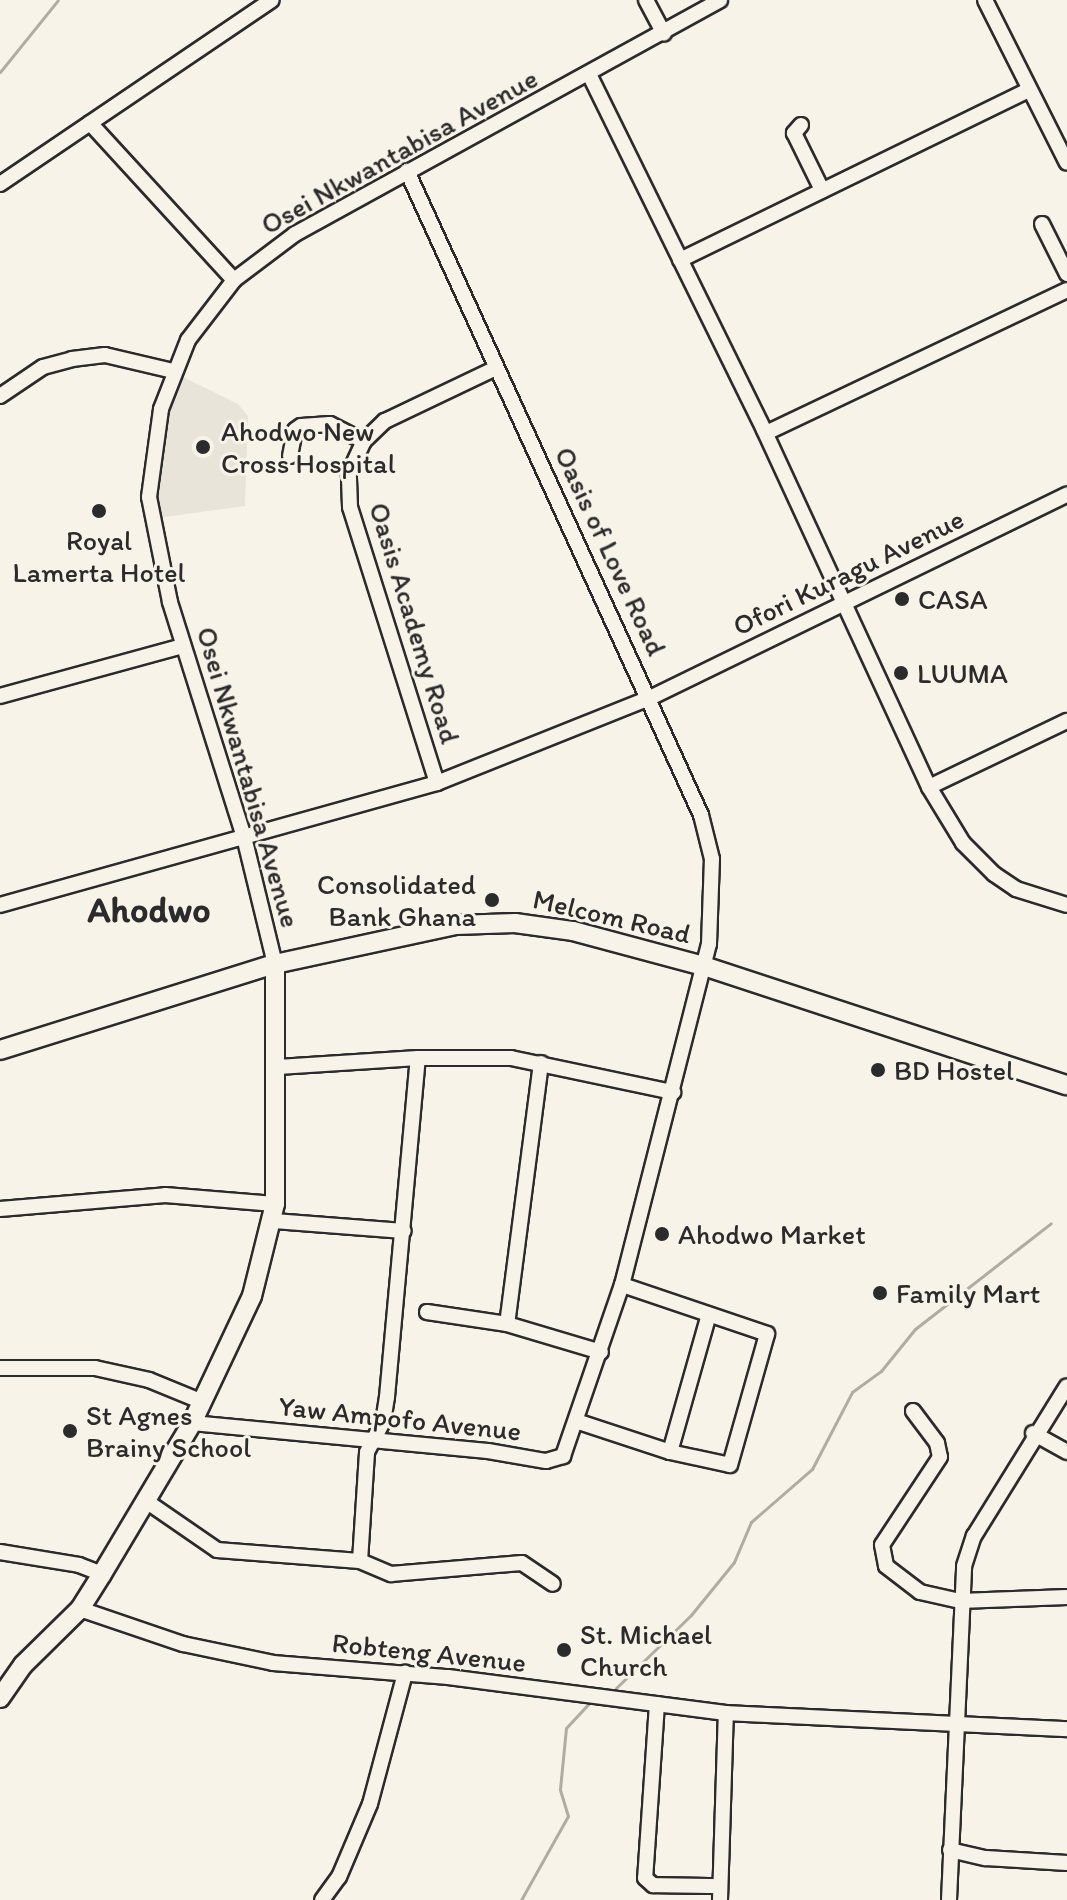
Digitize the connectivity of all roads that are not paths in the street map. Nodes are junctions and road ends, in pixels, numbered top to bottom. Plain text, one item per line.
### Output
1 (272, 0) edge
2 (646, 0) edge
3 (720, 0) edge
4 (985, 0) edge
5 (664, 34) junction
6 (590, 76) junction
7 (1028, 90) junction
8 (90, 123) junction
9 (801, 125) dead end
10 (1067, 163) edge
11 (407, 171) junction
12 (0, 184) edge
13 (822, 190) junction
14 (1042, 224) dead end
15 (680, 260) junction
16 (1067, 274) edge
17 (234, 280) junction
18 (1067, 290) edge
19 (496, 368) junction
20 (173, 371) junction
21 (0, 396) edge
22 (766, 433) junction
23 (364, 441) junction
24 (290, 456) dead end
25 (1067, 495) edge
26 (842, 604) junction
27 (183, 646) junction
28 (0, 696) edge
29 (652, 697) junction
30 (1067, 721) edge
31 (437, 783) junction
32 (929, 787) junction
33 (244, 837) junction
34 (0, 905) edge
35 (1067, 905) edge
36 (275, 964) junction
37 (704, 966) junction
38 (0, 1050) edge
39 (418, 1058) junction
40 (541, 1063) junction
41 (278, 1067) junction
42 (1067, 1085) edge
43 (673, 1092) junction
44 (0, 1209) edge
45 (275, 1212) junction
46 (404, 1231) junction
47 (622, 1285) junction
48 (427, 1312) dead end
49 (709, 1314) junction
50 (507, 1324) junction
51 (601, 1352) junction
52 (0, 1368) edge
53 (1067, 1386) edge
54 (203, 1402) junction
55 (913, 1411) dead end
56 (579, 1422) junction
57 (192, 1423) junction
58 (1033, 1433) junction
59 (372, 1440) junction
60 (670, 1452) junction
61 (1067, 1452) edge
62 (554, 1461) joint
63 (146, 1501) junction
64 (0, 1552) edge
65 (360, 1561) junction
66 (102, 1574) junction
67 (553, 1584) dead end
68 (1067, 1597) edge
69 (960, 1601) junction
70 (80, 1609) junction
71 (405, 1673) junction
72 (2, 1693) edge
73 (657, 1704) junction
74 (726, 1713) junction
75 (957, 1726) junction
76 (1067, 1729) edge
77 (950, 1850) junction
78 (1067, 1863) edge
79 (719, 1893) edge
80 (322, 1900) edge
81 (949, 1900) edge

1 - 8 street
2 - 5 street
3 - 5 street, Osei Nkwantabisa Avenue
4 - 7 street
5 - 6 street, Osei Nkwantabisa Avenue
6 - 11 street, Osei Nkwantabisa Avenue
6 - 15 street
7 - 10 street
7 - 13 street
8 - 12 street
8 - 17 street
9 - 13 street
11 - 17 street, Osei Nkwantabisa Avenue
11 - 19 street, Oasis of Love Road
13 - 15 street
14 - 16 street
15 - 22 street
17 - 20 street, Osei Nkwantabisa Avenue
18 - 22 street
19 - 23 street, Oasis Academy Road
19 - 29 street, Oasis of Love Road
20 - 21 street
20 - 27 street, Osei Nkwantabisa Avenue
22 - 26 street
23 - 24 street
23 - 31 street, Oasis Academy Road
25 - 26 street, Ofori Kuragu Avenue
26 - 29 street, Ofori Kuragu Avenue
26 - 32 street
27 - 28 street
27 - 33 street, Osei Nkwantabisa Avenue
29 - 31 street, Ofori Kuragu Avenue
29 - 37 street, Oasis of Love Road
30 - 32 street
31 - 33 street, Ofori Kuragu Avenue
32 - 35 street
33 - 34 street, Ofori Kuragu Avenue
33 - 36 street, Osei Nkwantabisa Avenue
36 - 37 main road, Melcom Road
36 - 38 main road, Melcom Road
36 - 41 main road
37 - 42 main road, Melcom Road
37 - 43 street, Oasis of Love Road
39 - 40 street
39 - 41 street
39 - 46 street
40 - 43 street
40 - 50 street
41 - 45 main road
43 - 47 street, Oasis of Love Road
44 - 45 street
45 - 46 street
45 - 54 main road
46 - 59 street
47 - 49 street
47 - 51 street, Oasis of Love Road
48 - 50 street
49 - 60 street
49 - 60 street
50 - 51 street
51 - 56 street, Oasis of Love Road
52 - 54 street
53 - 58 street
54 - 57 main road
55 - 69 street
56 - 60 street
56 - 62 street, Oasis of Love Road
57 - 59 street, Yaw Ampofo Avenue
57 - 63 main road
58 - 61 street
58 - 69 street
59 - 62 street, Yaw Ampofo Avenue
59 - 65 street
63 - 65 street
63 - 66 main road
64 - 66 street
65 - 67 street
66 - 70 main road
68 - 69 street
69 - 75 street
70 - 71 street, Robteng Avenue
70 - 72 main road
71 - 73 street, Robteng Avenue
71 - 80 street
73 - 74 street, Robteng Avenue
73 - 79 street
74 - 75 street, Robteng Avenue
74 - 79 street
75 - 76 street, Robteng Avenue
75 - 77 street
77 - 78 street
77 - 81 street

